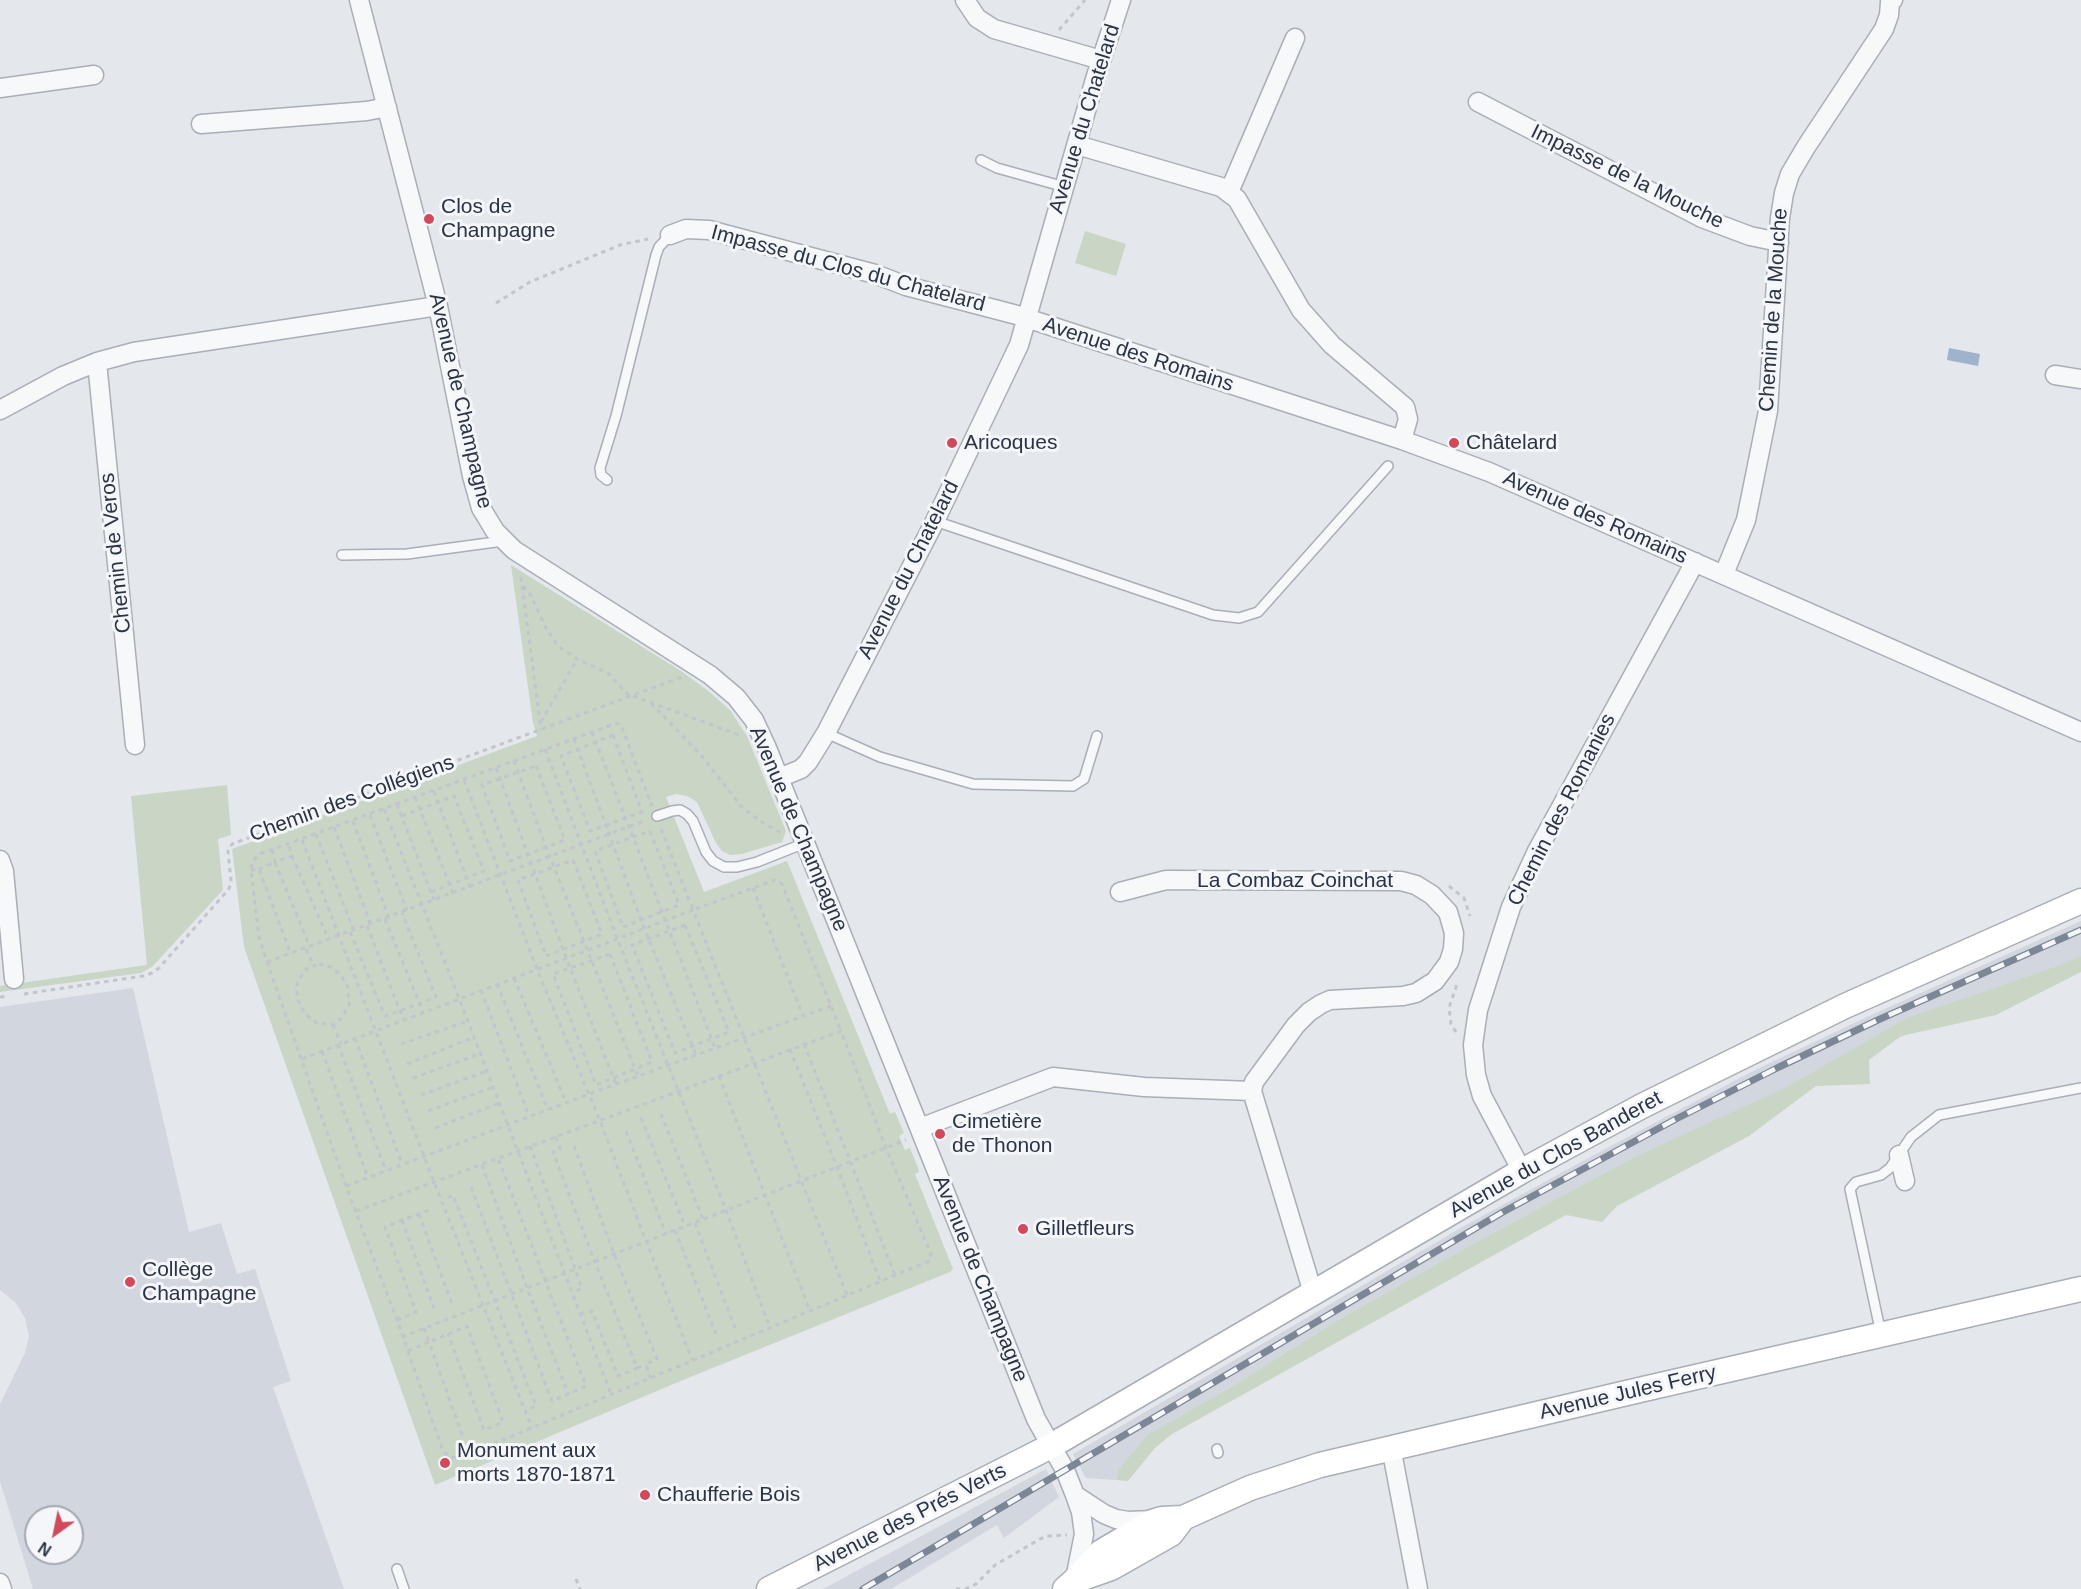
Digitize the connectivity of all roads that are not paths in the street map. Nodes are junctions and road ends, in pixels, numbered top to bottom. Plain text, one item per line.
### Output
1 (359, 0) edge
2 (1121, 0) edge
3 (1892, 1) edge
4 (968, 5) edge
5 (1295, 38) dead end
6 (1101, 60) junction
7 (94, 75) dead end
8 (0, 88) edge
9 (1479, 102) dead end
10 (387, 107) junction
11 (201, 124) dead end
12 (1077, 145) junction
13 (981, 160) dead end
14 (1065, 187) junction
15 (1228, 192) junction
16 (670, 235) joint
17 (1779, 242) junction
18 (438, 306) junction
19 (1027, 319) junction
20 (97, 362) junction
21 (2055, 375) dead end
22 (2081, 379) edge
23 (0, 410) edge
24 (1402, 440) junction
25 (1388, 466) dead end
26 (607, 480) dead end
27 (935, 521) junction
28 (503, 541) junction
29 (342, 555) dead end
30 (1695, 562) junction
31 (1724, 574) junction
32 (2081, 732) edge
33 (826, 733) junction
34 (1097, 736) dead end
35 (135, 745) dead end
36 (779, 778) junction
37 (657, 816) road end
38 (805, 843) junction
39 (0, 860) edge
40 (1120, 892) dead end
41 (2081, 901) edge
42 (16, 989) road end
43 (2081, 1088) edge
44 (1252, 1091) junction
45 (921, 1131) junction
46 (1899, 1155) junction
47 (1522, 1171) junction
48 (1905, 1182) dead end
49 (2081, 1289) edge
50 (1313, 1293) junction
51 (1881, 1335) junction
52 (1051, 1446) junction
53 (1391, 1448) junction
54 (1075, 1495) junction
55 (1172, 1518) junction
56 (397, 1569) dead end
57 (0, 1583) edge
58 (1070, 1585) edge
59 (2, 1589) edge
60 (404, 1589) edge
61 (768, 1589) edge
62 (1418, 1589) edge

1 - 10 street, Avenue de Champagne
2 - 6 street, Avenue du Chatelard
3 - 17 street, Chemin de la Mouche
4 - 6 street
5 - 15 street
6 - 12 street, Avenue du Chatelard
7 - 8 street
9 - 17 street, Impasse de la Mouche
10 - 11 street
10 - 18 street, Avenue de Champagne
12 - 14 street, Avenue du Chatelard
12 - 15 street
13 - 14 lane
14 - 19 street, Avenue du Chatelard
15 - 24 street
16 - 19 street, Impasse du Clos du Chatelard
16 - 26 lane
17 - 31 street, Chemin de la Mouche
18 - 20 street
18 - 28 street, Avenue de Champagne
19 - 24 street, Avenue des Romains
19 - 27 street, Avenue du Chatelard
20 - 23 street
20 - 35 street, Chemin de Veros
21 - 22 street
24 - 30 street, Avenue des Romains
25 - 27 lane
27 - 33 street, Avenue du Chatelard
28 - 29 lane
28 - 36 street, Avenue de Champagne
30 - 31 street, Avenue des Romains
30 - 47 street, Chemin des Romanies
31 - 32 street, Avenue des Romains
33 - 34 lane
33 - 36 street, Avenue du Chatelard
36 - 38 street, Avenue de Champagne
37 - 38 lane
38 - 45 street, Avenue de Champagne
39 - 42 street
40 - 44 street, La Combaz Coinchat
41 - 47 main road, Avenue du Clos Banderet
43 - 46 lane
44 - 45 street
44 - 50 street
45 - 52 street, Avenue de Champagne
46 - 48 street
46 - 51 lane
47 - 50 main road, Avenue du Clos Banderet
49 - 51 main road, Avenue Jules Ferry
50 - 52 main road, Avenue du Clos Banderet
51 - 53 main road, Avenue Jules Ferry
52 - 54 street, Avenue de Champagne
52 - 61 main road, Avenue des Prés Verts
53 - 55 main road, Avenue Jules Ferry
53 - 62 street
54 - 55 street
54 - 58 street, Avenue de Champagne
55 - 58 main road, Avenue Jules Ferry
56 - 60 lane
57 - 59 street

